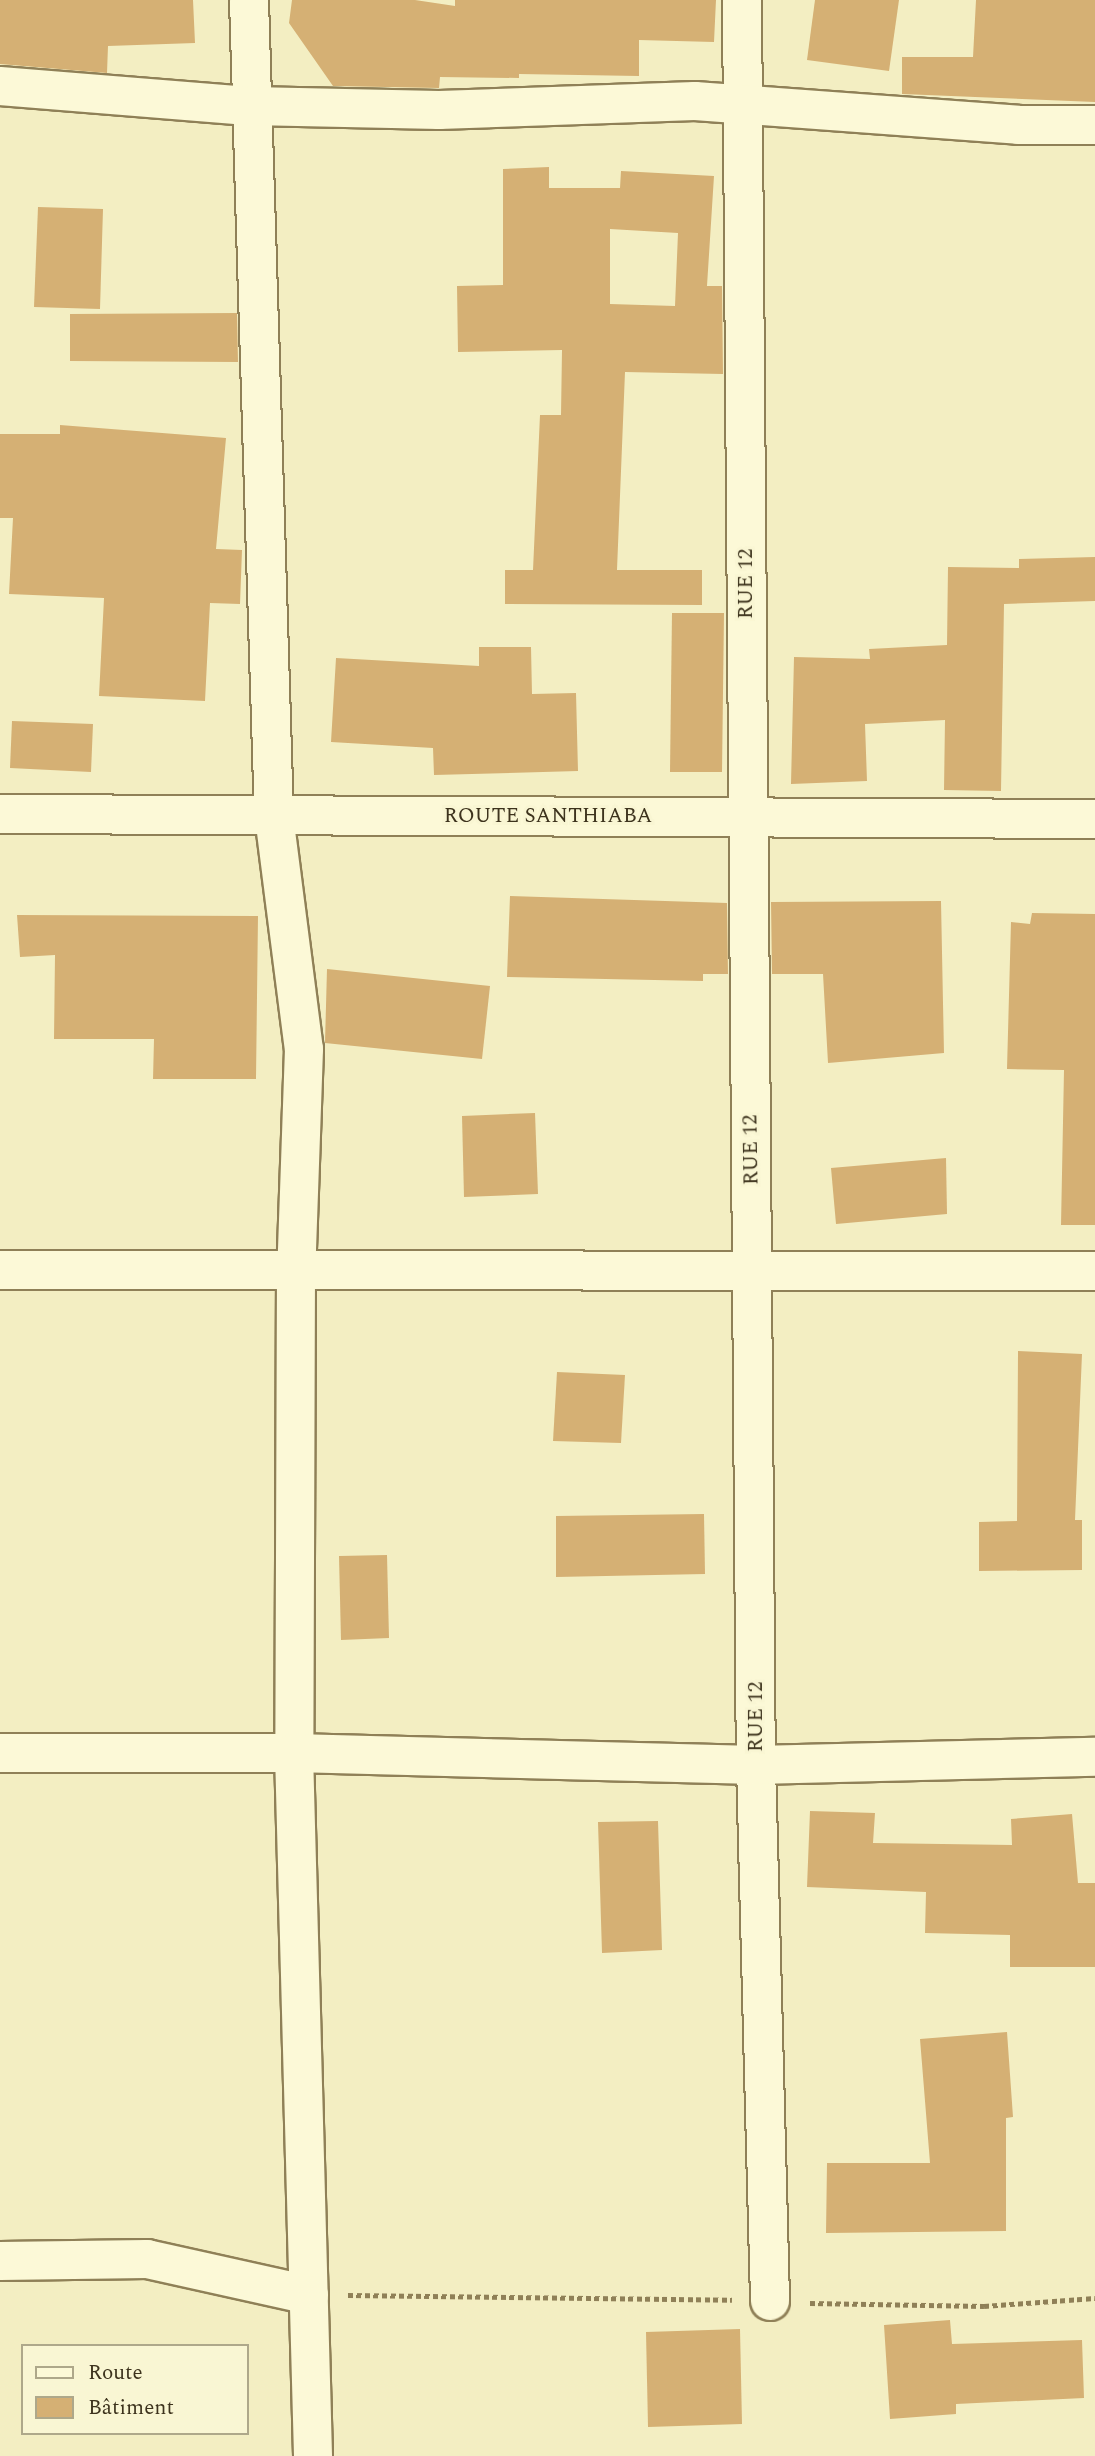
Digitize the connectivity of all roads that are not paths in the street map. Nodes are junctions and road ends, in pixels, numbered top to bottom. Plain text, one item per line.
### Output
1 (250, 0) edge
2 (742, 0) edge
3 (0, 86) edge
4 (744, 102) junction
5 (251, 106) junction
6 (1095, 125) edge
7 (0, 814) edge
8 (747, 815) junction
9 (274, 816) junction
10 (1095, 819) edge
11 (0, 1270) edge
12 (753, 1270) junction
13 (1095, 1271) edge
14 (296, 1273) junction
15 (0, 1753) edge
16 (295, 1753) junction
17 (1095, 1757) edge
18 (756, 1765) junction
19 (0, 2262) edge
20 (309, 2295) junction
21 (770, 2301) road end
22 (313, 2456) edge

1 - 5 street
2 - 4 street, RUE 12
3 - 5 street
4 - 5 street
4 - 6 street
4 - 8 street, RUE 12
5 - 9 street
7 - 9 street, ROUTE SANTHIABA
8 - 9 street, ROUTE SANTHIABA
8 - 10 street, ROUTE SANTHIABA
8 - 12 street, RUE 12
9 - 14 street
11 - 14 street
12 - 13 street
12 - 14 street
12 - 18 street, RUE 12
14 - 16 street
15 - 16 street
16 - 18 street
16 - 20 street
17 - 18 street
18 - 21 street, RUE 12
19 - 20 street
20 - 22 street

